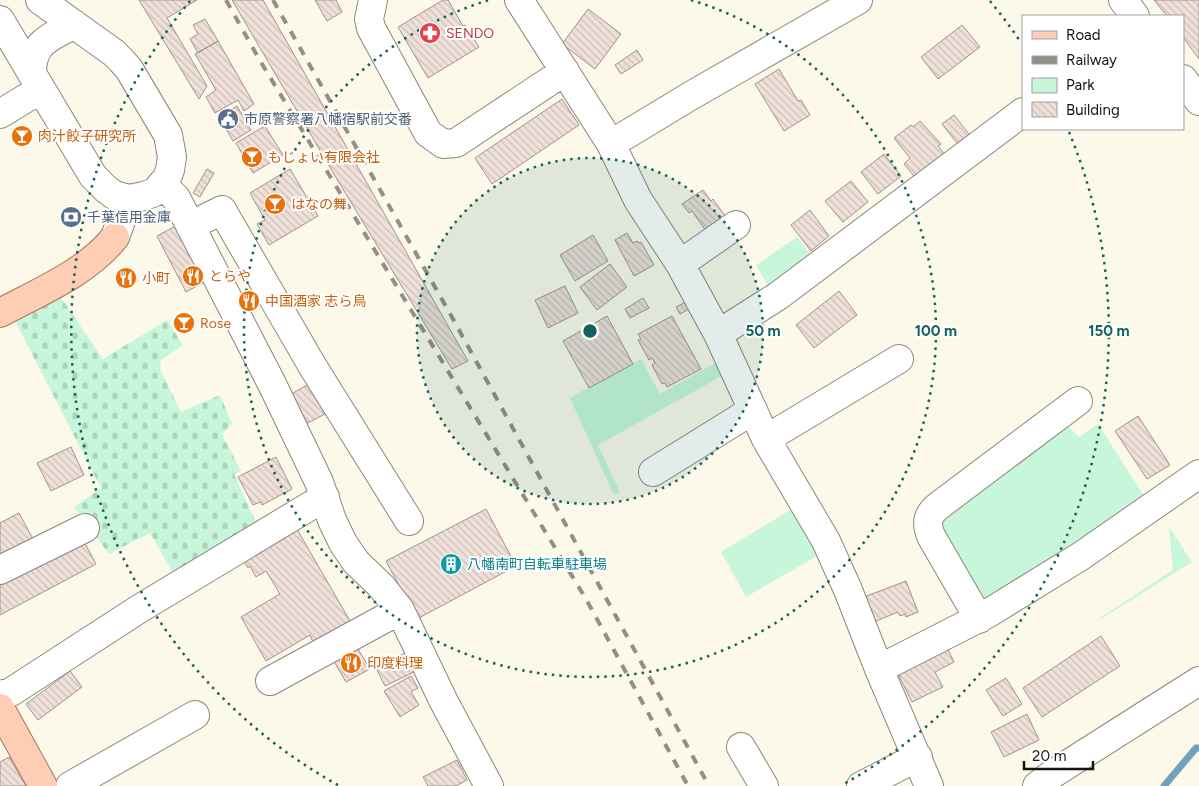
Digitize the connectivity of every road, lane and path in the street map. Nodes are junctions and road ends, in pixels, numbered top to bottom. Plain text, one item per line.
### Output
1 (40, 0) edge
2 (373, 0) edge
3 (519, 0) edge
4 (858, 0) edge
5 (1123, 0) edge
6 (1134, 15) edge
7 (0, 20) edge
8 (74, 24) junction
9 (565, 72) junction
10 (1184, 80) edge
11 (36, 81) junction
12 (1199, 101) edge
13 (1022, 113) edge
14 (0, 114) edge
15 (611, 144) junction
16 (163, 185) junction
17 (129, 199) junction
18 (736, 225) dead end
19 (190, 226) junction
20 (115, 237) joint
21 (680, 264) junction
22 (0, 313) edge
23 (718, 334) junction
24 (900, 359) dead end
25 (1078, 401) dead end
26 (753, 410) junction
27 (766, 439) junction
28 (653, 472) dead end
29 (1196, 482) edge
30 (325, 498) junction
31 (409, 521) dead end
32 (85, 528) dead end
33 (0, 570) edge
34 (400, 610) junction
35 (979, 619) junction
36 (879, 670) junction
37 (270, 681) dead end
38 (1199, 681) edge
39 (0, 695) edge
40 (0, 708) edge
41 (195, 715) dead end
42 (741, 747) dead end
43 (918, 757) junction
44 (43, 786) edge
45 (70, 786) edge
46 (489, 786) edge
47 (764, 786) edge
48 (860, 786) edge
49 (929, 786) edge
50 (1037, 786) edge

1 - 8 street
2 - 9 street
3 - 9 street
4 - 15 street
5 - 6 street
7 - 11 street
8 - 11 street
8 - 16 street
9 - 15 street
10 - 12 street
11 - 14 street
11 - 17 street
13 - 23 street
15 - 21 street
16 - 17 street
16 - 19 street
17 - 20 street
18 - 21 street
19 - 30 street
19 - 31 street
20 - 22 main road
21 - 23 street
23 - 26 street
24 - 27 street
25 - 35 street
26 - 27 street
26 - 28 street
27 - 36 street
29 - 35 street
30 - 34 street
30 - 39 street
32 - 33 street
34 - 37 street
34 - 46 street
35 - 36 street
36 - 43 street
38 - 50 street
40 - 44 main road
41 - 45 street
42 - 47 street
43 - 48 street
43 - 49 street

